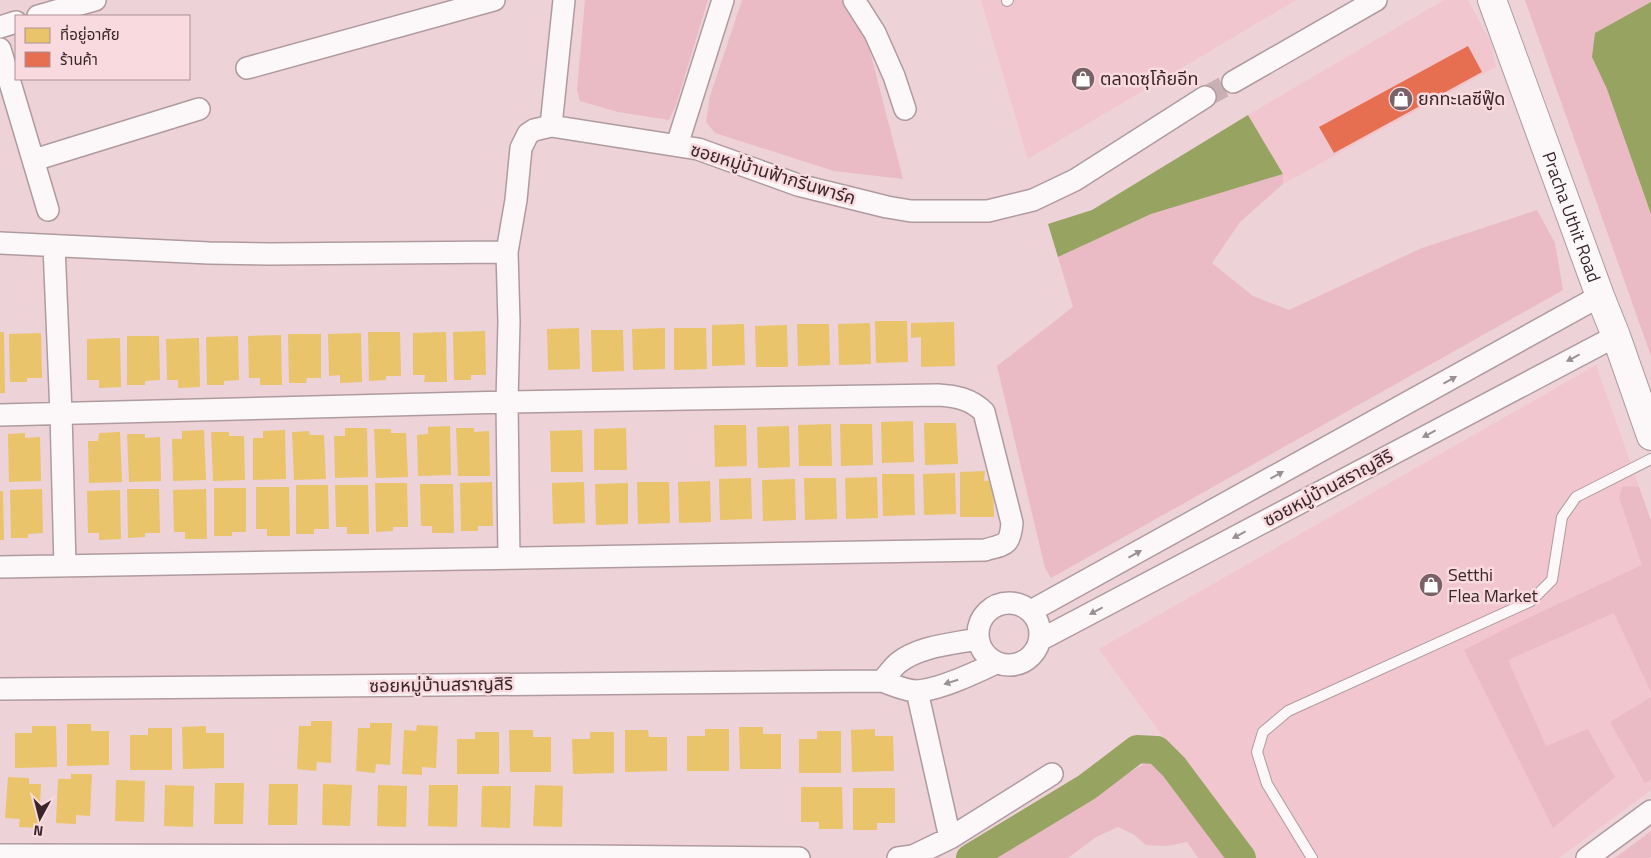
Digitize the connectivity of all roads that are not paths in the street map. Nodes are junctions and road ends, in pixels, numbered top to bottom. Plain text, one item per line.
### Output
1 (95, 0) edge
2 (494, 0) edge
3 (564, 0) edge
4 (723, 0) edge
5 (854, 0) edge
6 (1376, 0) edge
7 (1492, 0) edge
8 (42, 15) edge
9 (15, 22) edge
10 (0, 27) edge
11 (0, 49) edge
12 (247, 68) dead end
13 (1233, 82) tunnel mouth
14 (1205, 97) tunnel mouth
15 (199, 108) dead end
16 (905, 109) dead end
17 (551, 126) junction
18 (677, 145) junction
19 (34, 160) junction
20 (48, 210) dead end
21 (0, 243) edge
22 (54, 246) junction
23 (507, 252) junction
24 (1600, 296) junction
25 (1616, 336) junction
26 (507, 402) junction
27 (61, 413) junction
28 (0, 416) edge
29 (1651, 436) edge
30 (1651, 459) edge
31 (509, 558) junction
32 (65, 566) junction
33 (0, 567) edge
34 (1031, 611) junction
35 (978, 638) junction
36 (1040, 640) junction
37 (996, 663) junction
38 (882, 681) junction
39 (0, 689) edge
40 (917, 691) junction
41 (1052, 774) dead end
42 (1651, 811) edge
43 (950, 838) junction
44 (0, 855) edge
45 (799, 858) edge
46 (898, 858) edge
47 (1312, 858) edge
48 (1587, 858) edge

1 - 8 street
2 - 12 street
3 - 17 street
4 - 18 street
5 - 16 street
6 - 13 street
7 - 24 main road, Pracha Uthit Road
9 - 10 street
11 - 19 street
14 - 18 street, ซอยหมู่บ้านฟ้ากรีนพาร์ค
15 - 19 street
17 - 18 street, ซอยหมู่บ้านฟ้ากรีนพาร์ค
17 - 23 street, ซอยหมู่บ้านฟ้ากรีนพาร์ค
19 - 20 street
21 - 22 street
22 - 23 street
22 - 27 street
23 - 26 street, ซอยหมู่บ้านฟ้ากรีนพาร์ค
24 - 25 main road, Pracha Uthit Road
34 -> 24 street, ซอยหมู่บ้านสราญสิริ
25 - 29 main road, Pracha Uthit Road
25 -> 36 street, ซอยหมู่บ้านสราญสิริ
26 - 27 street
26 - 31 street, ซอยหมู่บ้านฟ้ากรีนพาร์ค
26 - 31 street
27 - 28 street
27 - 32 street
30 - 47 lane
31 - 32 street
32 - 33 street
34 - 35 street
34 - 36 street
35 - 37 street
35 - 38 street
36 - 37 street, ซอยหมู่บ้านสราญสิริ
37 -> 40 street, ซอยหมู่บ้านสราญสิริ
38 - 39 street, ซอยหมู่บ้านสราญสิริ
38 - 40 street, ซอยหมู่บ้านสราญสิริ
40 - 43 street
41 - 43 street
42 - 48 street
43 - 46 street
44 - 45 street

